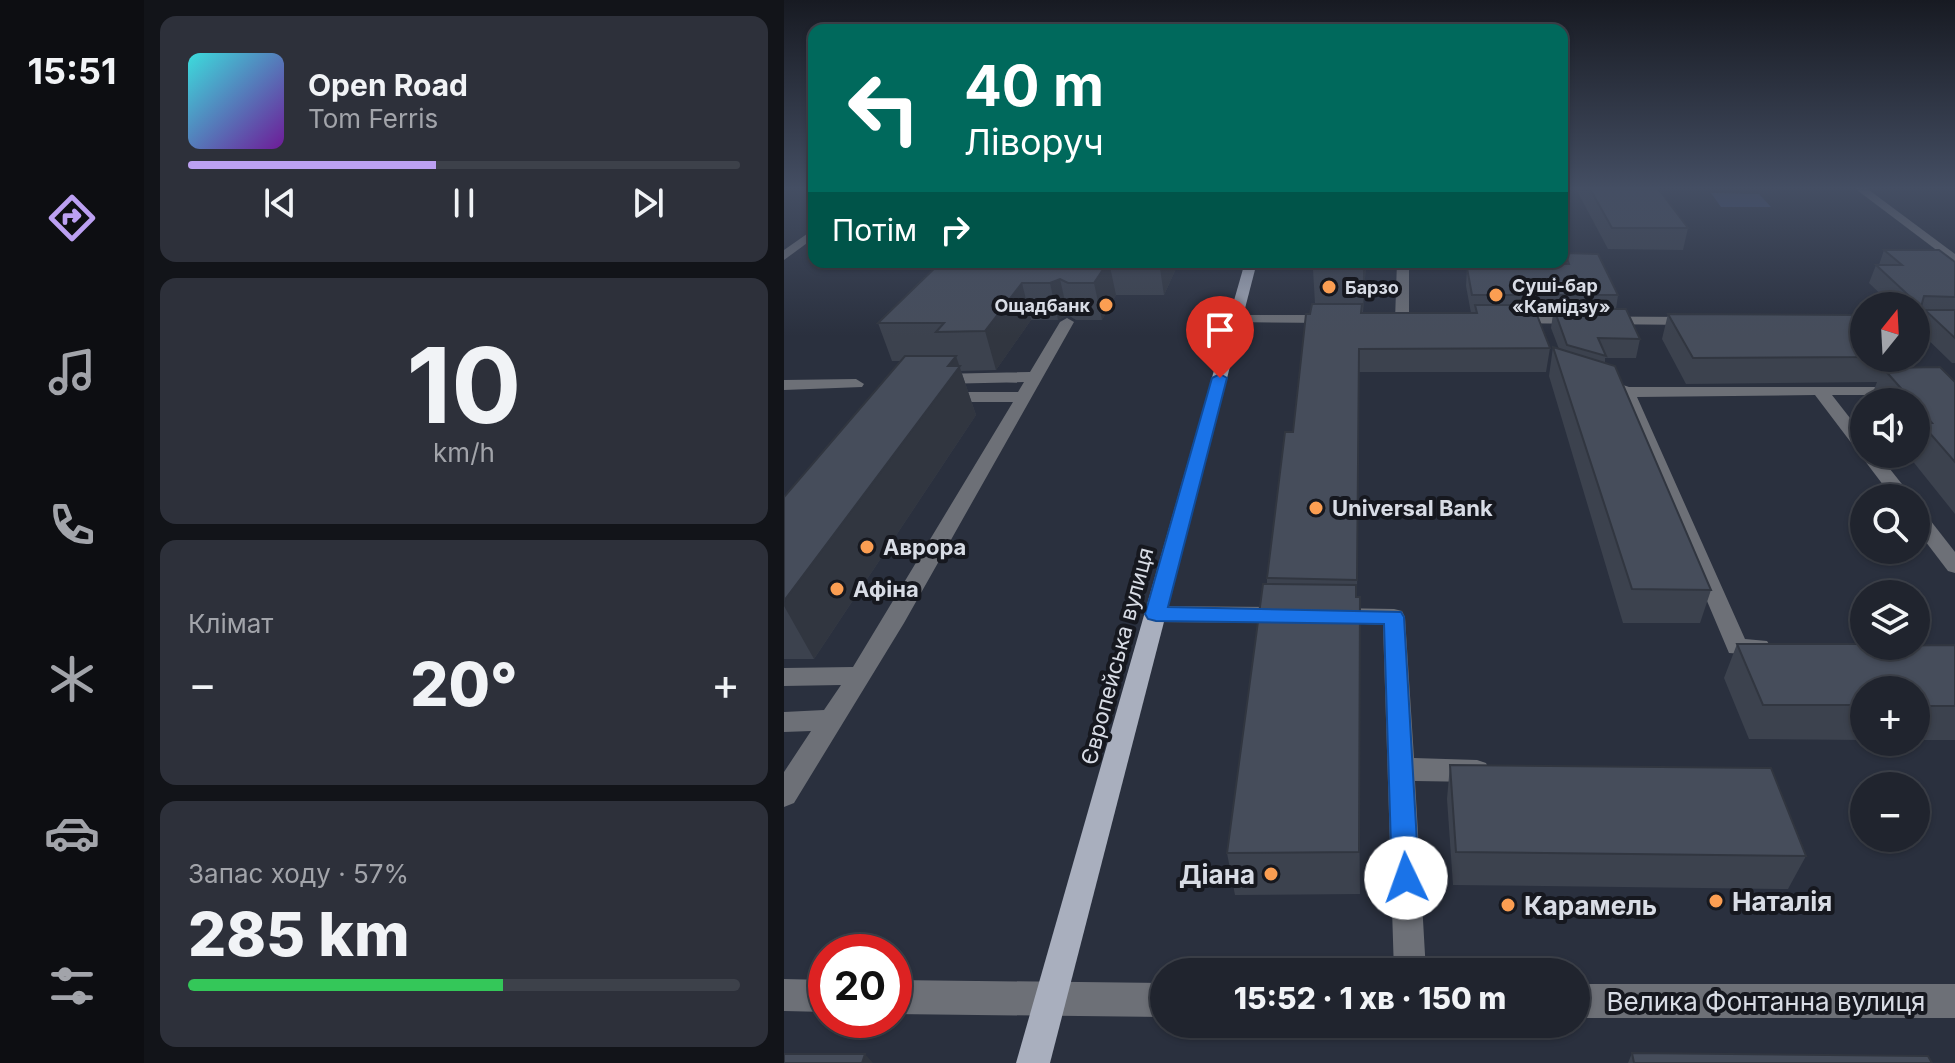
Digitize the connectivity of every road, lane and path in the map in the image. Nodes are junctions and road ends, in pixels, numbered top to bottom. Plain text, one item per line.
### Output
1 (808, 237) edge
2 (1924, 237) edge
3 (789, 252) edge
4 (1955, 260) edge
5 (1249, 268) edge
6 (1403, 268) edge
7 (1236, 319) junction
8 (1343, 319) edge
9 (1402, 320) edge
10 (1492, 320) edge
11 (1708, 321) edge
12 (1067, 322) dead end
13 (1035, 377) junction
14 (916, 380) edge
15 (856, 384) dead end
16 (1603, 384) edge
17 (784, 385) edge
18 (1820, 391) junction
19 (1850, 391) edge
20 (1627, 392) junction
21 (933, 397) edge
22 (1024, 397) junction
23 (1850, 430) edge
24 (1880, 468) edge
25 (1892, 484) edge
26 (1930, 533) edge
27 (1955, 566) edge
28 (1156, 614) junction
29 (1784, 648) edge
30 (859, 676) junction
31 (784, 677) edge
32 (831, 720) junction
33 (784, 722) edge
34 (1401, 769) junction
35 (1508, 771) edge
36 (784, 795) edge
37 (1409, 958) edge
38 (784, 995) edge
39 (808, 996) edge
40 (912, 997) edge
41 (1051, 999) junction
42 (1150, 1000) edge
43 (1590, 1001) edge
44 (1955, 1001) edge
45 (1033, 1063) edge

1 - 3 street
2 - 4 street
5 - 7 main road, Європейська вулиця
6 - 9 street
7 - 8 street
7 - 28 main road, Європейська вулиця
10 - 11 street
12 - 13 street
13 - 14 street
13 - 22 street
15 - 17 street
16 - 20 street
18 - 19 street
18 - 20 street
18 - 23 street
20 - 29 street
21 - 22 street
22 - 30 street
24 - 25 street
26 - 27 street
28 - 34 street
28 - 41 main road, Європейська вулиця
30 - 31 street
30 - 32 street
32 - 33 street
32 - 36 street
34 - 35 street
34 - 37 street
38 - 39 street
40 - 41 street
41 - 42 street
41 - 45 main road, Європейська вулиця
43 - 44 street, Велика Фонтанна вулиця

